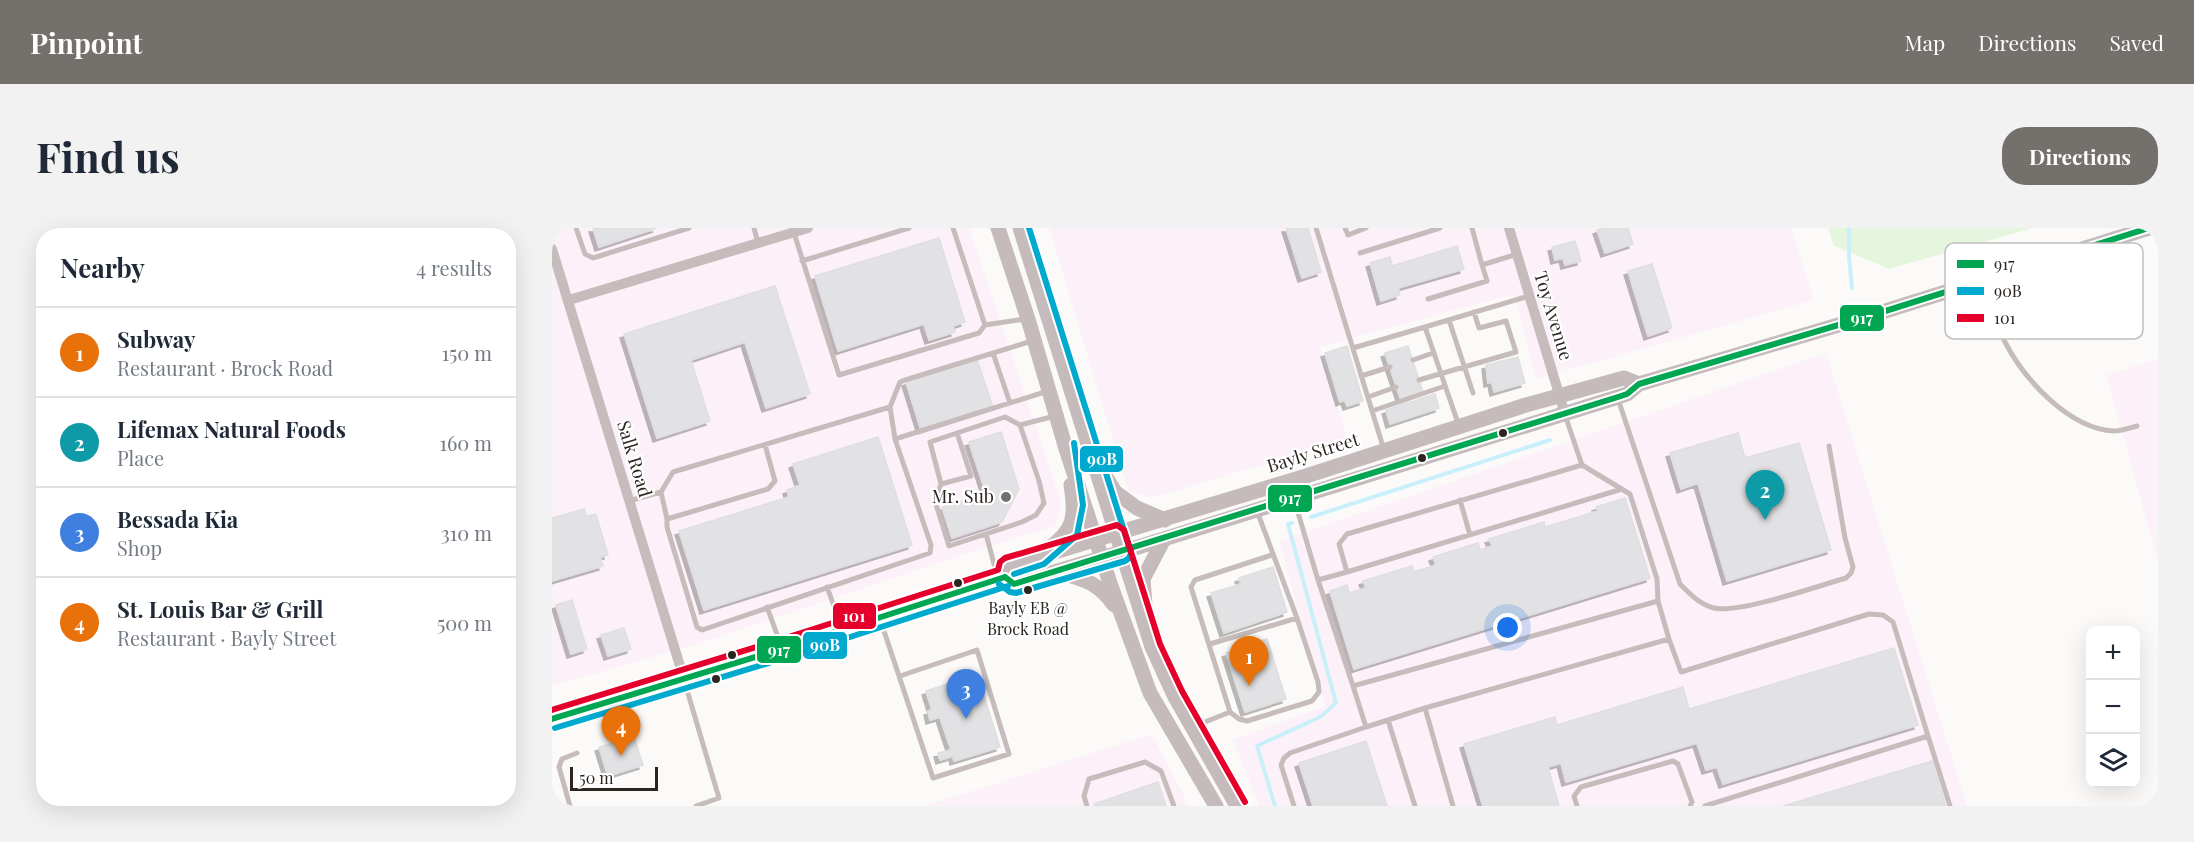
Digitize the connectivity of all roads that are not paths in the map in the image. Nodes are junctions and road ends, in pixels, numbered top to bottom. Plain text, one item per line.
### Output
1 (576, 228) edge
2 (689, 228) edge
3 (754, 228) edge
4 (808, 228) edge
5 (906, 228) edge
6 (953, 228) edge
7 (998, 228) edge
8 (1020, 228) edge
9 (1316, 228) edge
10 (1345, 228) edge
11 (1366, 228) edge
12 (1440, 228) edge
13 (1472, 228) edge
14 (1509, 228) edge
15 (2149, 228) edge
16 (781, 232) edge
17 (794, 232) junction
18 (758, 243) junction
19 (2100, 243) edge
20 (552, 249) edge
21 (1360, 253) dead end
22 (1517, 254) junction
23 (802, 261) junction
24 (1482, 265) junction
25 (1945, 291) edge
26 (1529, 296) junction
27 (1428, 299) dead end
28 (568, 300) junction
29 (1474, 312) junction
30 (1028, 319) junction
31 (1449, 320) junction
32 (985, 326) junction
33 (1425, 327) junction
34 (2003, 339) edge
35 (1034, 340) junction
36 (1353, 348) junction
37 (993, 352) junction
38 (1433, 353) junction
39 (1413, 360) dead end
40 (1464, 366) junction
41 (1390, 367) dead end
42 (1441, 373) junction
43 (1361, 376) junction
44 (1419, 380) dead end
45 (1639, 384) junction
46 (1446, 386) junction
47 (1396, 387) dead end
48 (1049, 390) junction
49 (1473, 393) dead end
50 (1560, 395) junction
51 (1368, 397) junction
52 (1618, 397) junction
53 (1010, 403) junction
54 (890, 407) junction
55 (1372, 411) junction
56 (1565, 414) junction
57 (1057, 416) junction
58 (1020, 425) junction
59 (1460, 426) junction
60 (2137, 426) dead end
61 (957, 433) junction
62 (895, 439) junction
63 (765, 445) junction
64 (1829, 446) dead end
65 (1089, 447) junction
66 (1066, 449) junction
67 (1384, 451) junction
68 (1582, 465) junction
69 (941, 484) junction
70 (1622, 489) junction
71 (662, 492) junction
72 (1294, 498) junction
73 (1460, 500) junction
74 (629, 501) junction
75 (1257, 511) junction
76 (667, 519) junction
77 (1165, 520) junction
78 (986, 534) junction
79 (1116, 534) junction
80 (1470, 535) junction
81 (1096, 539) junction
82 (1164, 539) junction
83 (1122, 552) junction
84 (1272, 555) junction
85 (1038, 556) junction
86 (1102, 558) junction
87 (1054, 572) junction
88 (1347, 572) junction
89 (1001, 578) junction
90 (1318, 580) junction
91 (827, 588) junction
92 (1658, 601) junction
93 (767, 608) junction
94 (1121, 615) junction
95 (879, 618) junction
96 (1297, 618) junction
97 (843, 629) junction
98 (1669, 639) junction
99 (1210, 644) junction
100 (1152, 647) junction
101 (782, 649) junction
102 (900, 676) junction
103 (684, 679) junction
104 (1353, 686) junction
105 (1425, 708) junction
106 (1230, 712) junction
107 (552, 719) edge
108 (1388, 720) junction
109 (1194, 727) junction
110 (1366, 727) junction
111 (1928, 736) junction
112 (577, 753) dead end
113 (570, 806) edge
114 (696, 806) edge
115 (1087, 806) edge
116 (1174, 806) edge
117 (1216, 806) edge
118 (1237, 806) edge
119 (1294, 806) edge
120 (1415, 806) edge
121 (1453, 806) edge
122 (1577, 806) edge
123 (1690, 806) edge
124 (1706, 806) edge
125 (1950, 806) edge

1 - 2 lane
3 - 18 lane
4 - 17 street
5 - 23 lane
6 - 32 lane
7 - 30 main road
8 - 65 main road
9 - 36 lane
10 - 11 lane
12 - 21 lane
13 - 24 lane
14 - 22 street, Toy Avenue
15 - 19 main road, Bayly Street
16 - 17 street
16 - 18 street
17 - 23 lane
18 - 28 street
20 - 28 street, Salk Road
22 - 24 lane
22 - 26 street, Toy Avenue
23 - 32 lane
24 - 27 lane
25 - 45 main road, Bayly Street
26 - 29 lane
26 - 50 street, Toy Avenue
28 - 74 street, Salk Road
29 - 31 lane
29 - 40 lane
30 - 32 lane
30 - 35 main road
31 - 33 lane
31 - 40 lane
33 - 36 lane
33 - 38 lane
34 - 60 lane
35 - 37 lane
35 - 48 main road
36 - 43 lane
37 - 53 lane
37 - 54 lane
38 - 39 lane
38 - 42 lane
40 - 42 lane
40 - 49 lane
41 - 43 lane
42 - 44 lane
42 - 46 lane
43 - 51 lane
45 - 50 main road, Bayly Street
45 - 52 main road, Bayly Street
46 - 55 lane
46 - 59 lane
47 - 51 lane
48 - 53 lane
48 - 57 main road
50 - 56 street, Toy Avenue
50 - 59 main road, Bayly Street
51 - 55 lane
52 - 56 main road, Bayly Street
52 - 64 lane
53 - 62 lane
54 - 62 lane
54 - 63 lane
55 - 67 lane
56 - 68 lane
56 - 72 main road, Bayly Street
57 - 58 lane
57 - 66 main road
58 - 61 lane
58 - 78 lane
59 - 67 main road, Bayly Street
61 - 69 lane
61 - 69 lane
62 - 91 lane
63 - 71 lane
63 - 76 lane
65 - 77 main road
65 - 79 main road
66 - 81 main road
66 - 85 main road
67 - 77 main road, Bayly Street
68 - 70 lane
68 - 73 lane
69 - 78 lane
70 - 80 lane
70 - 92 lane
71 - 74 lane
71 - 76 lane
72 - 75 main road, Bayly Street
72 - 90 lane
73 - 80 lane
73 - 88 lane
74 - 103 street, Salk Road
75 - 82 main road, Bayly Street
75 - 84 lane
76 - 93 lane
77 - 79 main road, Bayly Street
78 - 89 lane
79 - 81 main road, Bayly Street
79 - 83 main road
80 - 88 lane
81 - 85 main road, Bayly Street
81 - 86 main road
82 - 83 main road, Bayly Street
82 - 100 main road
83 - 86 main road, Bayly Street
83 - 100 main road
84 - 96 lane
84 - 99 lane
85 - 89 main road, Bayly Street
86 - 87 main road, Bayly Street
86 - 94 main road
87 - 89 main road, Bayly Street
87 - 94 main road
88 - 90 lane
89 - 95 main road, Bayly Street
90 - 104 lane
91 - 93 lane
91 - 97 lane
92 - 98 lane
92 - 104 lane
93 - 101 lane
94 - 117 main road
95 - 97 main road, Bayly Street
95 - 102 lane
96 - 99 lane
96 - 106 lane
97 - 101 main road, Bayly Street
98 - 105 lane
98 - 111 lane
99 - 106 lane
100 - 109 main road
101 - 103 main road, Bayly Street
102 - 102 lane
103 - 107 main road, Bayly Street
103 - 114 lane
104 - 110 lane
105 - 108 lane
105 - 121 lane
106 - 109 lane
108 - 110 lane
108 - 120 lane
109 - 118 main road
110 - 119 lane
111 - 124 lane
111 - 125 lane
112 - 113 lane
115 - 116 lane
122 - 123 lane

